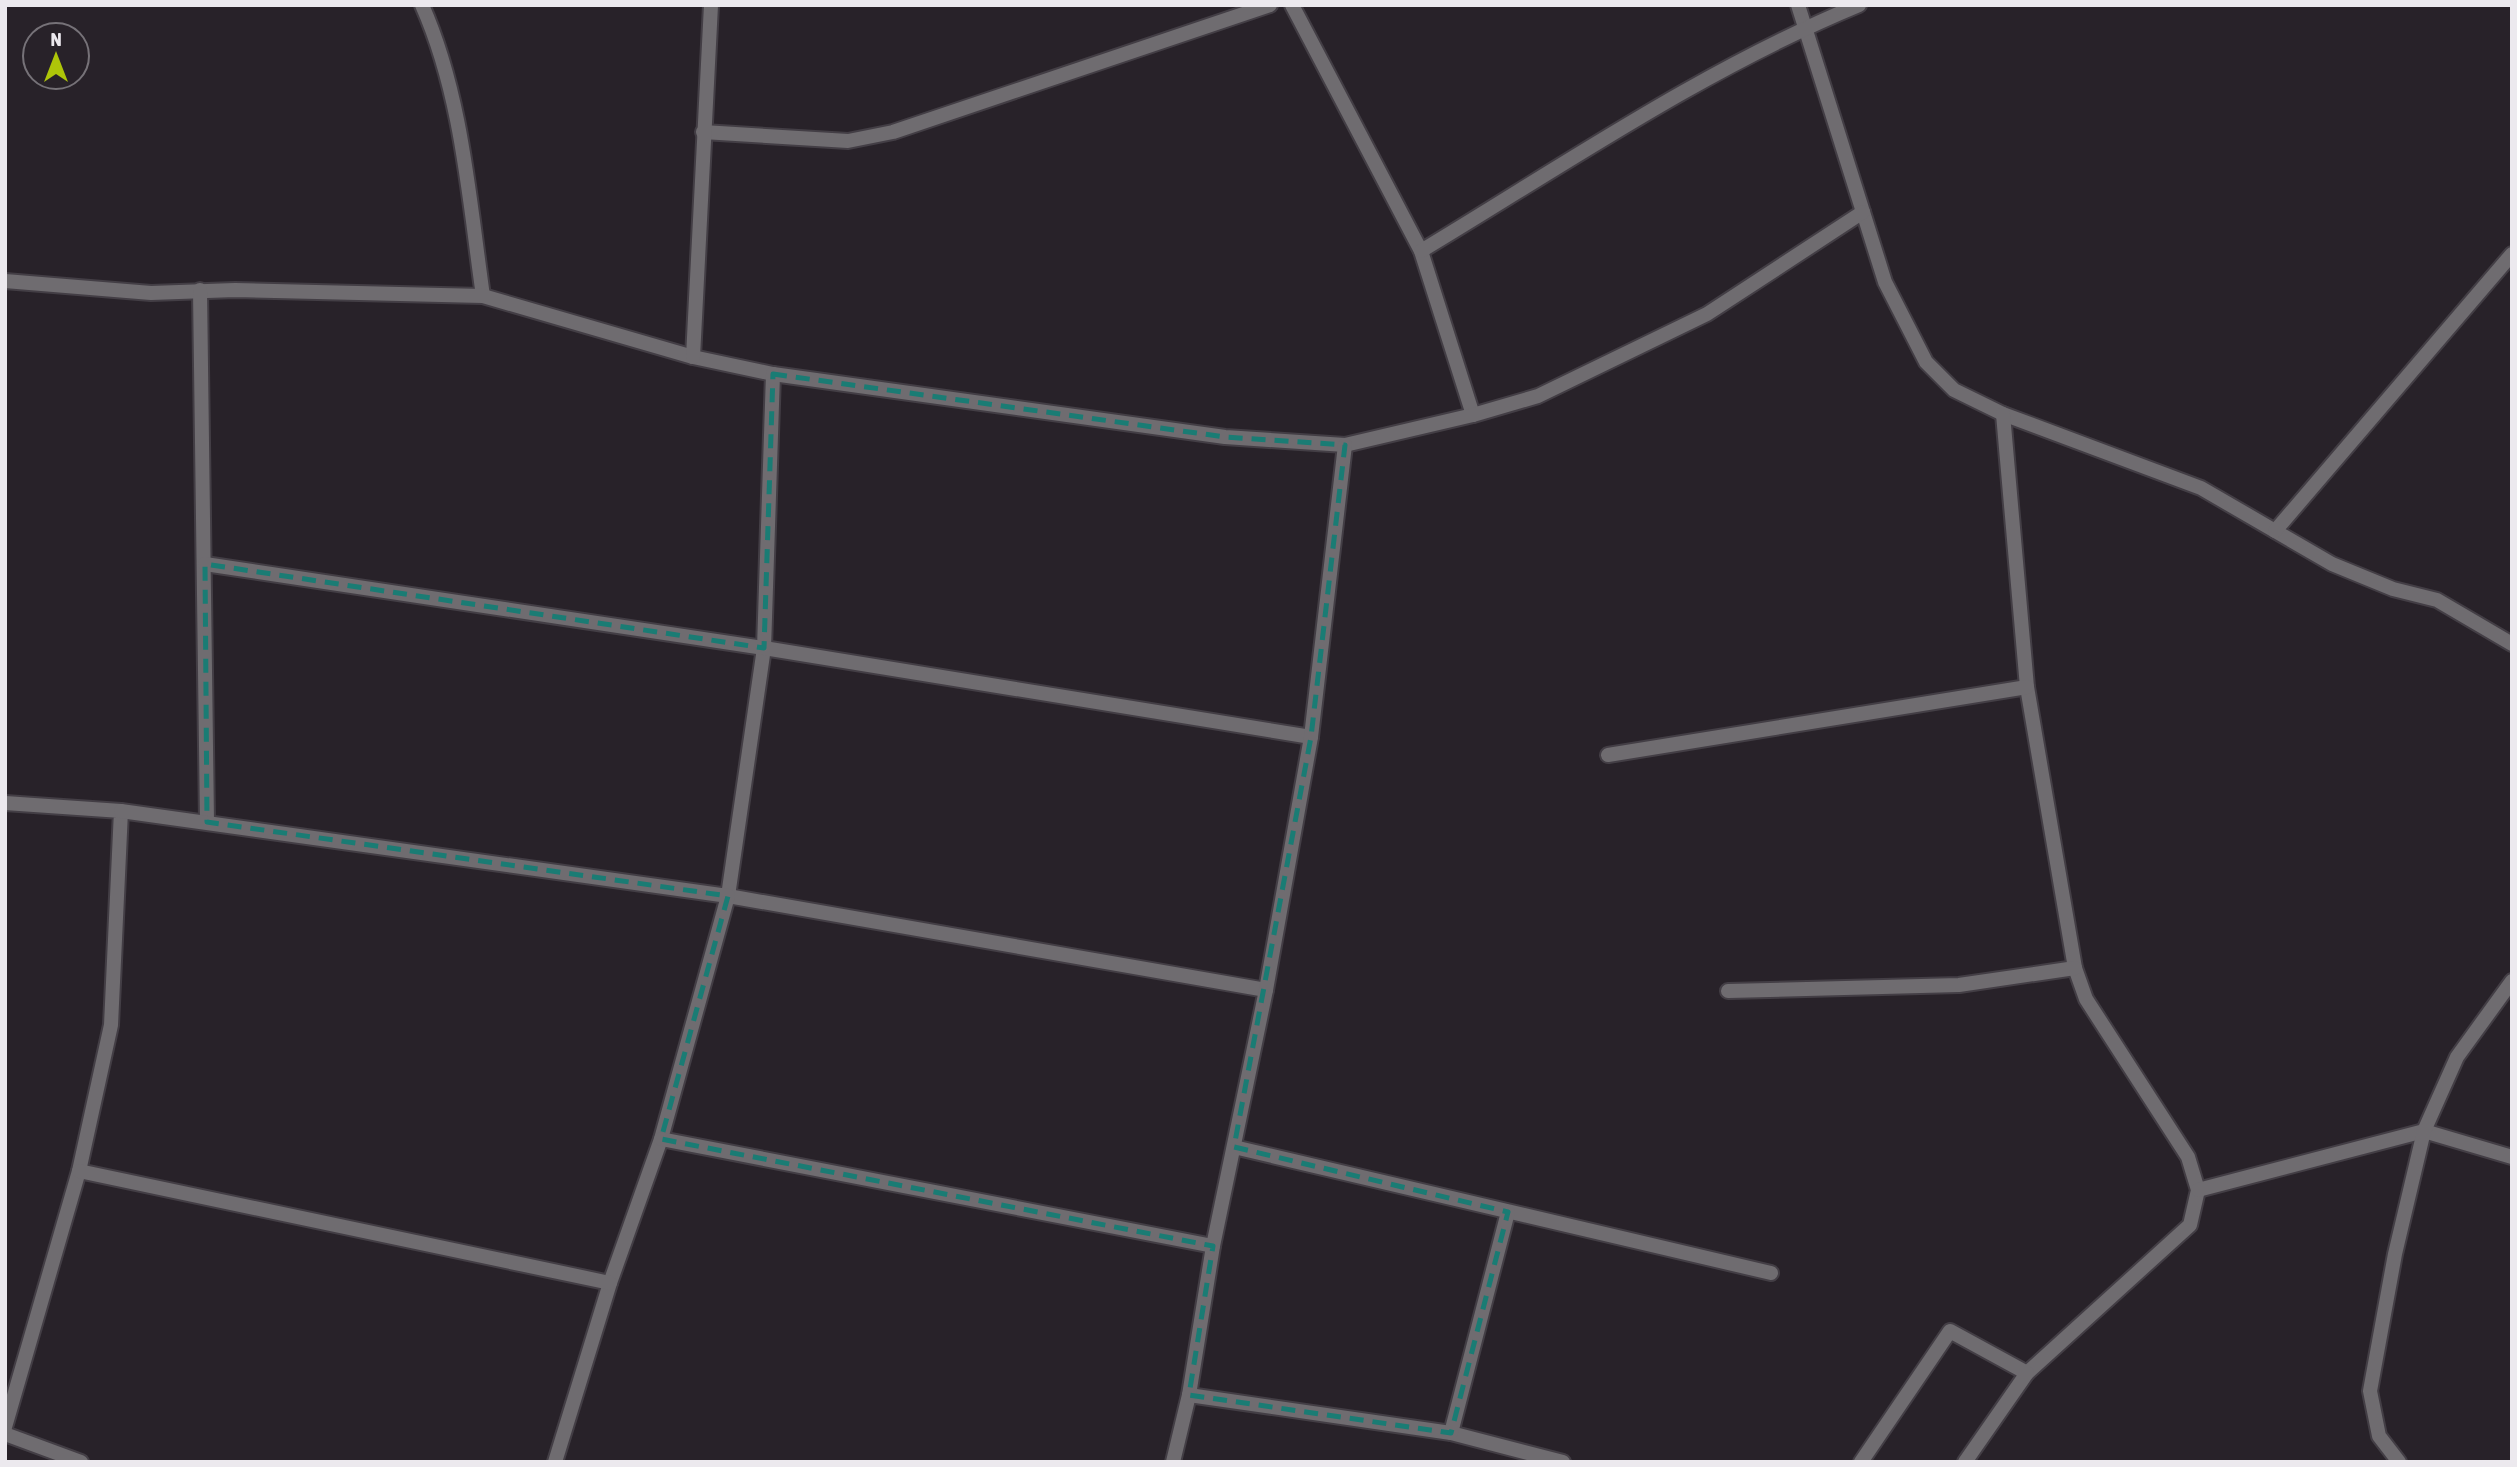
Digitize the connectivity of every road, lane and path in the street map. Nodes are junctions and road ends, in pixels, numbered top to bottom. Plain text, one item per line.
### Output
1 (422, 5) edge
2 (711, 5) edge
3 (1270, 5) edge
4 (1292, 5) edge
5 (1798, 5) edge
6 (1859, 5) edge
7 (1805, 27) junction
8 (703, 132) junction
9 (1863, 212) junction
10 (1421, 251) junction
11 (2512, 254) edge
12 (5, 281) edge
13 (200, 290) junction
14 (483, 296) junction
15 (693, 356) junction
16 (773, 374) junction
17 (2003, 414) junction
18 (1474, 415) junction
19 (1345, 445) junction
20 (2275, 531) junction
21 (205, 564) junction
22 (2512, 644) edge
23 (764, 648) junction
24 (2027, 687) junction
25 (1311, 737) junction
26 (1608, 755) dead end
27 (5, 803) edge
28 (121, 811) junction
29 (207, 822) junction
30 (728, 896) junction
31 (2075, 968) junction
32 (2512, 981) edge
33 (1266, 990) junction
34 (1728, 991) dead end
35 (2424, 1131) junction
36 (661, 1139) junction
37 (1234, 1147) junction
38 (2512, 1157) edge
39 (79, 1171) junction
40 (2198, 1190) junction
41 (1508, 1212) junction
42 (1213, 1246) junction
43 (1771, 1273) dead end
44 (610, 1283) junction
45 (2027, 1373) junction
46 (1189, 1395) junction
47 (5, 1427) edge
48 (1451, 1433) junction
49 (5, 1434) edge
50 (82, 1462) edge
51 (555, 1462) edge
52 (1173, 1462) edge
53 (1563, 1462) edge
54 (1861, 1462) edge
55 (1965, 1462) edge
56 (2399, 1462) edge

1 - 14 street
2 - 8 street
3 - 8 street
4 - 10 street
5 - 7 street
6 - 7 street
7 - 9 street
7 - 10 street
8 - 15 street
9 - 17 street
9 - 18 street
10 - 18 street
11 - 20 street
12 - 13 street
13 - 14 street
13 - 21 street
14 - 15 street
15 - 16 street
16 - 19 street
16 - 23 street
17 - 20 street
17 - 24 street
18 - 19 street
19 - 25 street
20 - 22 street
21 - 23 street
21 - 29 street
23 - 25 street
23 - 30 street
24 - 26 street
24 - 31 street
25 - 33 street
27 - 28 street
28 - 29 street
28 - 39 street
29 - 30 street
30 - 33 street
30 - 36 street
31 - 34 street
31 - 40 street
32 - 35 street
33 - 37 street
35 - 38 street
35 - 40 street
35 - 56 street
36 - 42 street
36 - 44 street
37 - 41 street
37 - 42 street
39 - 44 street
39 - 47 street
40 - 45 street
41 - 43 street
41 - 48 street
42 - 46 street
44 - 51 street
45 - 54 street
45 - 55 street
46 - 48 street
46 - 52 street
48 - 53 street
49 - 50 street

